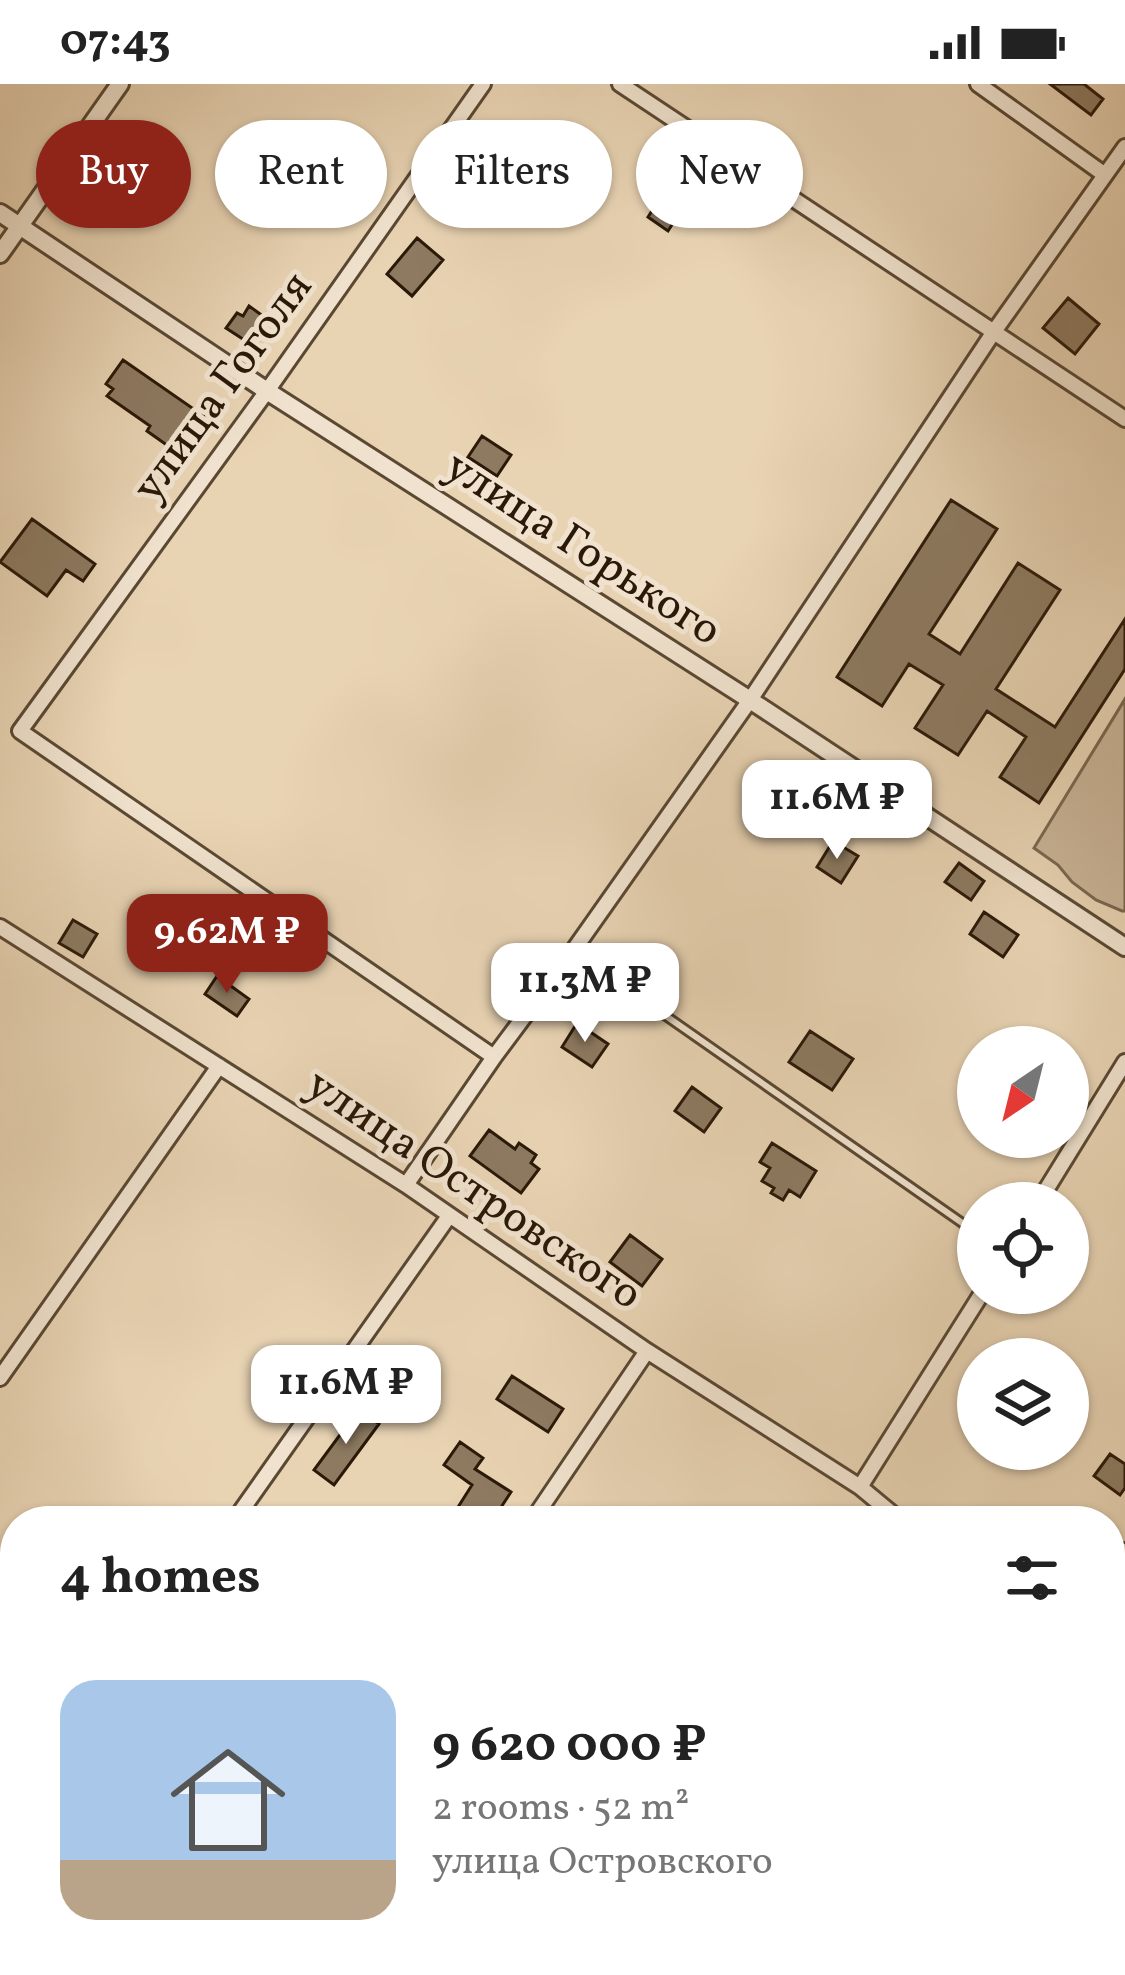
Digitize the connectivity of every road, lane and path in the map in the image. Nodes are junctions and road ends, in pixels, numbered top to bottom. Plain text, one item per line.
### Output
1 (120, 84) edge
2 (483, 84) edge
3 (620, 84) edge
4 (978, 84) edge
5 (1125, 147) edge
6 (1106, 175) junction
7 (0, 213) edge
8 (20, 227) junction
9 (0, 254) edge
10 (993, 333) junction
11 (267, 391) junction
12 (1125, 419) edge
13 (750, 700) junction
14 (0, 926) edge
15 (1125, 947) edge
16 (573, 951) junction
17 (494, 1057) junction
18 (1125, 1062) edge
19 (219, 1066) junction
20 (1051, 1182) edge
21 (406, 1185) junction
22 (449, 1216) junction
23 (957, 1219) edge
24 (969, 1314) edge
25 (647, 1351) junction
26 (0, 1378) edge
27 (860, 1487) junction
28 (245, 1506) edge
29 (542, 1506) edge
30 (881, 1506) edge

1 - 8 street
2 - 11 street, улица Гоголя
3 - 10 street
4 - 6 street
5 - 6 street
6 - 10 street
7 - 8 street, улица Горького
8 - 9 street
8 - 11 street, улица Горького
10 - 12 street
10 - 13 street
11 - 13 street, улица Горького
11 - 17 street, улица Гоголя
13 - 15 street, улица Горького
13 - 16 street
14 - 19 street, улица Островского
16 - 17 street
16 - 23 lane
17 - 21 street
18 - 20 street
19 - 21 street, улица Островского
19 - 26 street
21 - 22 street, улица Островского
22 - 25 street, улица Островского
22 - 28 street
24 - 27 street
25 - 27 street, улица Островского
25 - 29 street
27 - 30 street, улица Островского

